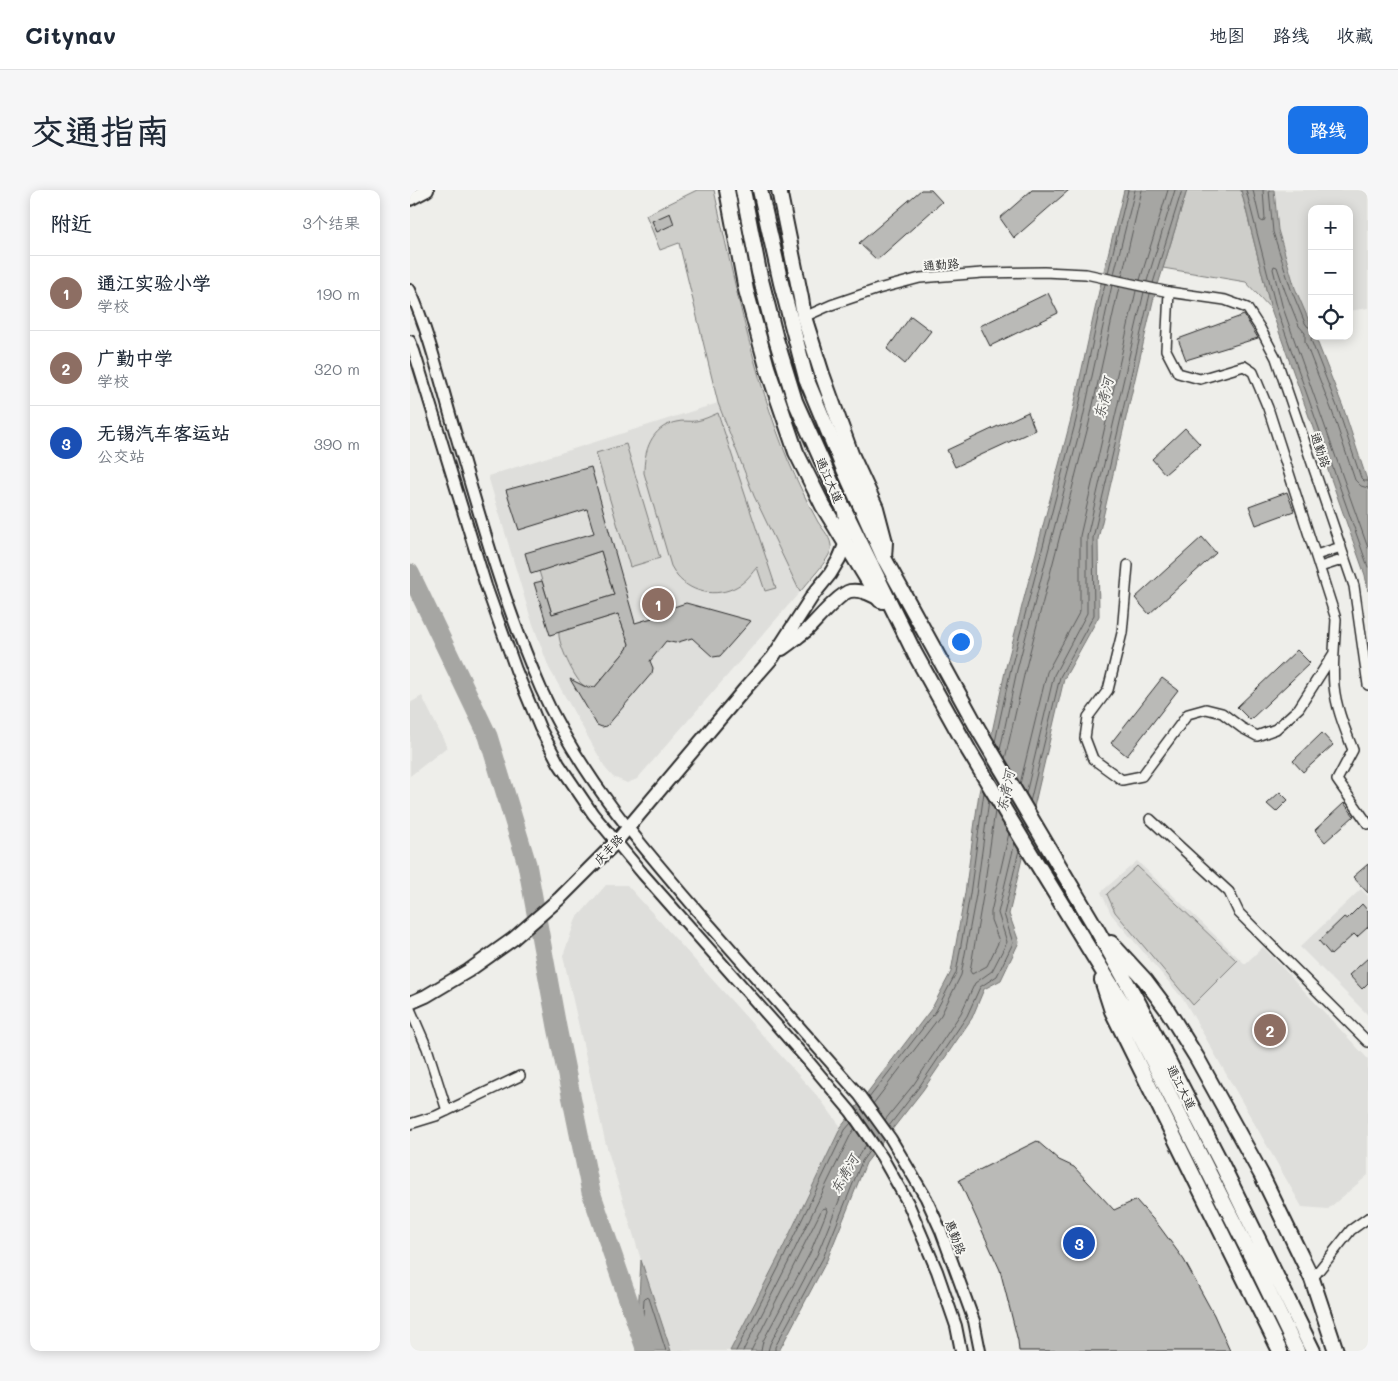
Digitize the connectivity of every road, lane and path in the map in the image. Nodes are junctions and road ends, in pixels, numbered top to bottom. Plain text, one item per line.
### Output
1 (427, 190) edge
2 (727, 190) edge
3 (743, 190) edge
4 (760, 190) edge
5 (779, 190) edge
6 (410, 198) edge
7 (410, 290) edge
8 (1169, 292) junction
9 (804, 317) junction
10 (410, 341) edge
11 (844, 509) junction
12 (845, 545) junction
13 (1341, 547) junction
14 (1316, 555) junction
15 (884, 558) junction
16 (1345, 559) junction
17 (1128, 565) dead end
18 (1320, 567) junction
19 (880, 600) junction
20 (894, 611) junction
21 (1334, 653) junction
22 (773, 657) junction
23 (1368, 685) edge
24 (1150, 819) dead end
25 (1368, 824) edge
26 (628, 828) junction
27 (616, 842) junction
28 (1096, 928) junction
29 (1093, 956) junction
30 (410, 1003) edge
31 (410, 1010) edge
32 (1368, 1042) edge
33 (520, 1076) dead end
34 (447, 1111) junction
35 (410, 1124) edge
36 (1368, 1218) edge
37 (1312, 1279) junction
38 (961, 1351) edge
39 (980, 1351) edge
40 (1280, 1351) edge
41 (1297, 1351) edge
42 (1313, 1351) edge
43 (1336, 1351) edge

1 - 6 main road
2 - 12 main road
3 - 11 main road, 通江大道
4 - 15 main road, 通江大道
5 - 9 main road
7 - 26 street, 惠勤路
8 - 9 street, 通勤路
8 - 13 street, 通勤路
8 - 14 street
9 - 15 main road
10 - 27 street
11 - 12 main road
11 - 20 main road, 通江大道
12 - 19 main road
12 - 22 main road
13 - 14 street
13 - 16 street, 通勤路
14 - 18 street
15 - 28 main road, 通江大道
16 - 18 street
16 - 23 street, 通勤路
17 - 21 street
18 - 21 street
19 - 20 main road
19 - 22 main road
20 - 29 main road, 通江大道
21 - 25 street
22 - 26 main road, 庆丰路
24 - 32 street
26 - 27 main road, 庆丰路
26 - 39 street, 惠勤路
27 - 30 main road, 庆丰路
27 - 38 street
28 - 37 main road
28 - 42 main road, 通江大道
29 - 40 main road
29 - 41 main road, 通江大道
31 - 34 street
33 - 34 street
34 - 35 street
36 - 37 street
37 - 43 main road

